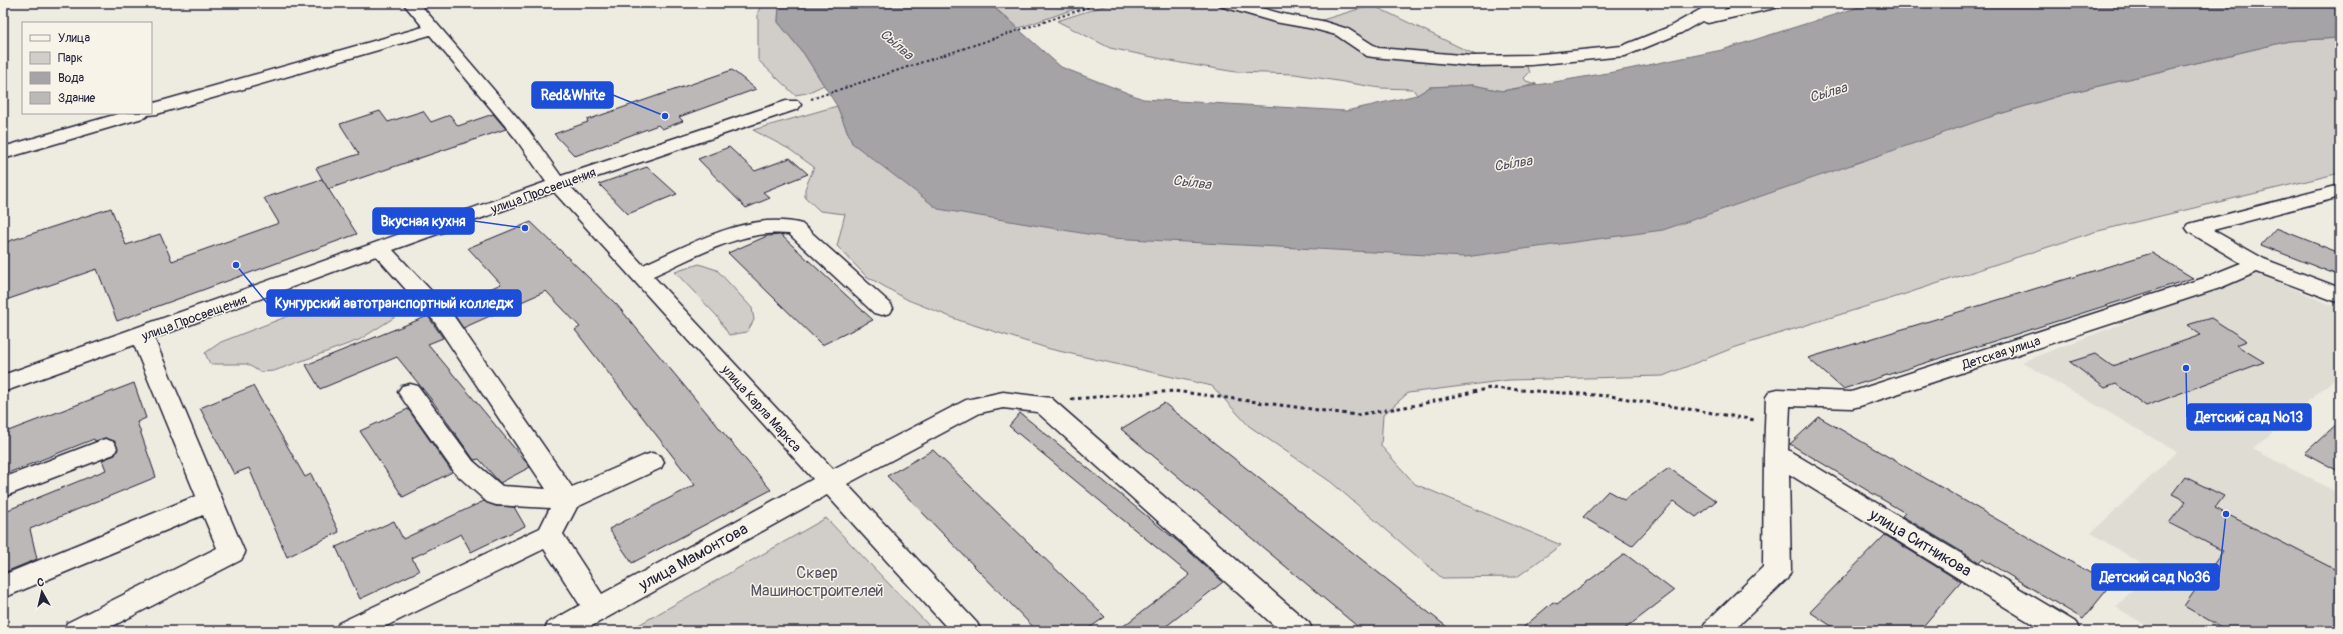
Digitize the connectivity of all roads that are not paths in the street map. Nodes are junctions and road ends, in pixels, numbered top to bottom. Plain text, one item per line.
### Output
1 (412, 3) edge
2 (1226, 3) edge
3 (1724, 3) edge
4 (1775, 3) edge
5 (1690, 22) junction
6 (433, 28) junction
7 (800, 102) road end
8 (152, 110) edge
9 (137, 114) edge
10 (3, 153) edge
11 (557, 184) junction
12 (2340, 190) edge
13 (381, 249) junction
14 (2257, 264) junction
15 (640, 274) junction
16 (2340, 296) edge
17 (882, 308) dead end
18 (142, 336) junction
19 (3, 384) edge
20 (410, 392) dead end
21 (105, 448) dead end
22 (1776, 454) junction
23 (652, 462) dead end
24 (829, 482) junction
25 (3, 488) edge
26 (567, 500) junction
27 (210, 501) junction
28 (549, 535) junction
29 (3, 587) edge
30 (597, 609) junction
31 (78, 631) edge
32 (349, 631) edge
33 (558, 631) edge
34 (967, 631) edge
35 (1299, 631) edge
36 (1715, 631) edge
37 (2067, 631) edge

1 - 6 street, улица Карла Маркса
2 - 5 street
3 - 5 street
4 - 5 street
6 - 8 street
6 - 11 street, улица Карла Маркса
7 - 11 street, улица Просвещения
9 - 10 street
11 - 13 street, улица Просвещения
11 - 15 street, улица Карла Маркса
12 - 14 street
13 - 18 street, улица Просвещения
13 - 26 street
14 - 16 street
14 - 22 street, Детская улица
15 - 17 street
15 - 24 street, улица Карла Маркса
18 - 19 street, улица Просвещения
18 - 27 street
20 - 26 street
21 - 25 street
22 - 36 street, Детская улица
22 - 37 street, улица Ситникова
23 - 26 street
24 - 30 street, улица Мамонтова
24 - 34 street, улица Карла Маркса
24 - 35 street, улица Мамонтова
26 - 28 street
27 - 29 street
27 - 31 street
28 - 30 street
28 - 32 street
30 - 33 street, улица Мамонтова

